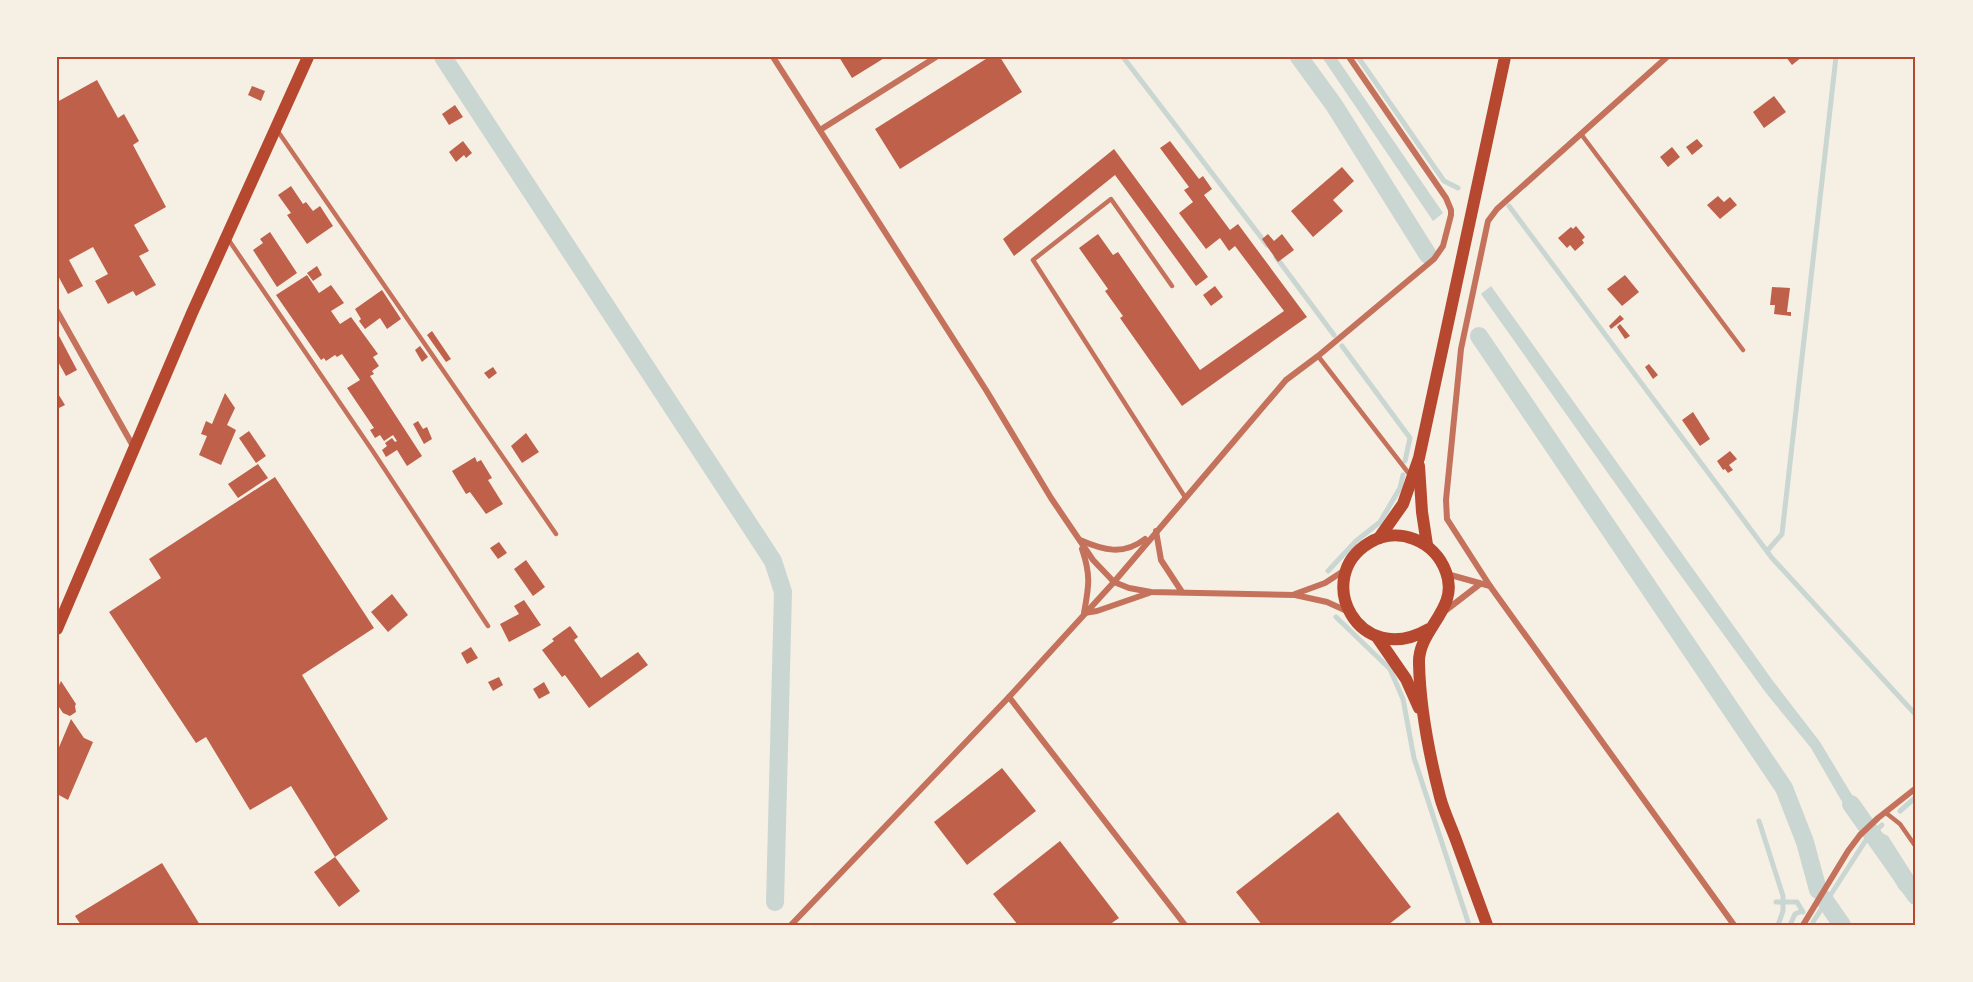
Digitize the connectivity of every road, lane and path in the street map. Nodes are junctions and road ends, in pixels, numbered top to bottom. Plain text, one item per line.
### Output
1 (308, 57) edge
2 (773, 57) edge
3 (936, 57) edge
4 (1349, 57) edge
5 (1505, 57) edge
6 (1667, 57) edge
7 (276, 128) junction
8 (820, 130) junction
9 (1581, 134) junction
10 (226, 237) junction
11 (1172, 286) dead end
12 (57, 311) edge
13 (1743, 350) dead end
14 (1318, 356) junction
15 (135, 450) junction
16 (1419, 458) junction
17 (1412, 478) junction
18 (1185, 497) junction
19 (1156, 531) junction
20 (556, 534) dead end
21 (1379, 538) junction
22 (1079, 540) junction
23 (1427, 545) junction
24 (1346, 569) junction
25 (1447, 574) junction
26 (1114, 582) junction
27 (1480, 584) junction
28 (1490, 586) junction
29 (1151, 592) junction
30 (1182, 592) junction
31 (1295, 594) junction
32 (1084, 613) junction
33 (1349, 613) junction
34 (1443, 613) junction
35 (488, 626) dead end
36 (57, 629) edge
37 (1429, 629) junction
38 (1377, 637) junction
39 (1009, 696) junction
40 (1423, 719) junction
41 (1916, 788) edge
42 (1886, 813) junction
43 (1916, 847) edge
44 (792, 925) edge
45 (1185, 925) edge
46 (1487, 925) edge
47 (1734, 925) edge
48 (1803, 925) edge

1 - 7 main road
2 - 8 street
3 - 8 street
4 - 14 street
5 - 16 main road
6 - 9 street
7 - 10 main road
7 - 20 lane
8 - 22 street
9 - 13 lane
9 - 28 street
10 - 15 main road
10 - 35 lane
11 - 18 lane
12 - 15 street
14 - 17 lane
14 - 18 street
15 - 36 main road
16 - 17 main road
16 - 23 main road
17 - 21 main road
18 - 19 street
19 - 22 street
19 - 26 street
19 - 30 street
21 - 23 main road
21 - 24 main road
22 - 26 street
22 - 32 street
23 - 25 main road
24 - 31 street
24 - 33 main road
25 - 27 street
25 - 34 main road
26 - 29 street
26 - 32 street
27 - 28 street
27 - 34 street
28 - 47 street
29 - 30 street
29 - 32 street
30 - 31 street
31 - 33 street
32 - 39 street
33 - 38 main road
34 - 37 main road
37 - 38 main road
37 - 40 main road
38 - 40 main road
39 - 44 street
39 - 45 street
40 - 46 main road
41 - 42 street
42 - 43 lane
42 - 48 street

